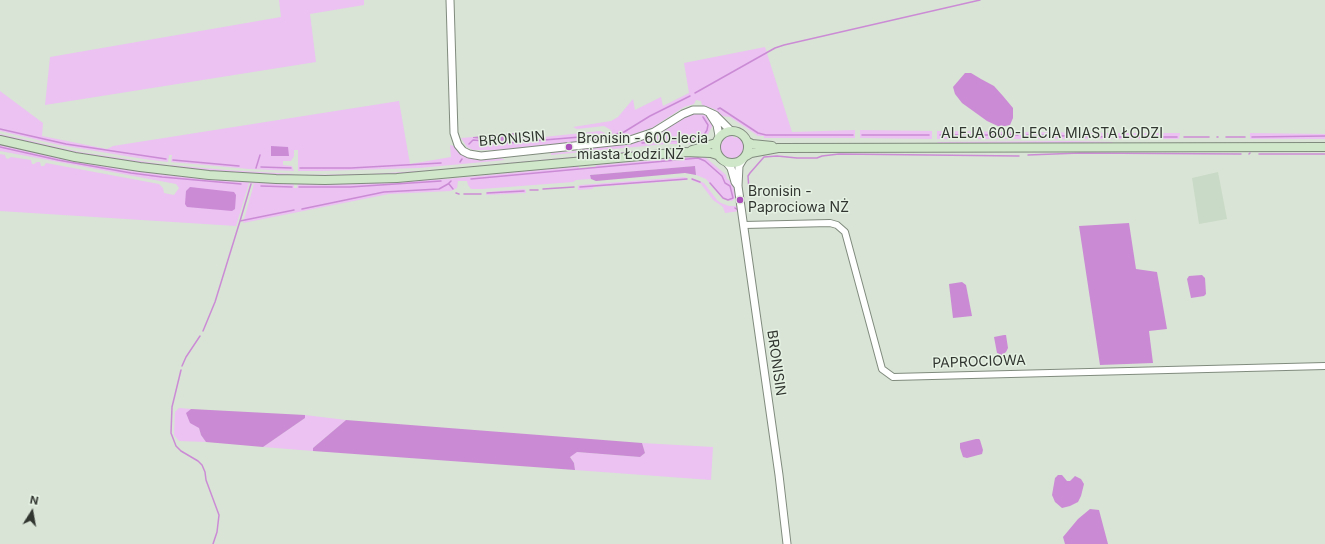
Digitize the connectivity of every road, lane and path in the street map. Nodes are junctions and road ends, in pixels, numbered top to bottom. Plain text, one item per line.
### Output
1 (450, 0) edge
2 (710, 113) junction
3 (731, 131) junction
4 (0, 140) edge
5 (718, 140) junction
6 (748, 142) junction
7 (1325, 147) edge
8 (778, 148) junction
9 (684, 152) junction
10 (718, 155) junction
11 (744, 158) junction
12 (727, 163) junction
13 (738, 186) junction
14 (744, 225) junction
15 (1325, 366) edge
16 (787, 544) edge

1 - 2 street, BRONISIN
2 - 3 street
2 - 5 street
3 - 5 main road
3 - 6 main road
4 - 9 main road
5 - 9 main road
5 - 10 main road
6 - 8 main road, ALEJA 600-LECIA MIASTA ŁODZI
6 - 11 main road
7 - 8 main road, ALEJA 600-LECIA MIASTA ŁODZI
8 - 11 main road, ALEJA 600-LECIA MIASTA ŁODZI
9 - 10 main road
10 - 12 main road
11 - 12 main road
11 - 13 street, BRONISIN
12 - 13 street, BRONISIN
13 - 14 street, BRONISIN
14 - 15 street, PAPROCIOWA
14 - 16 street, BRONISIN

